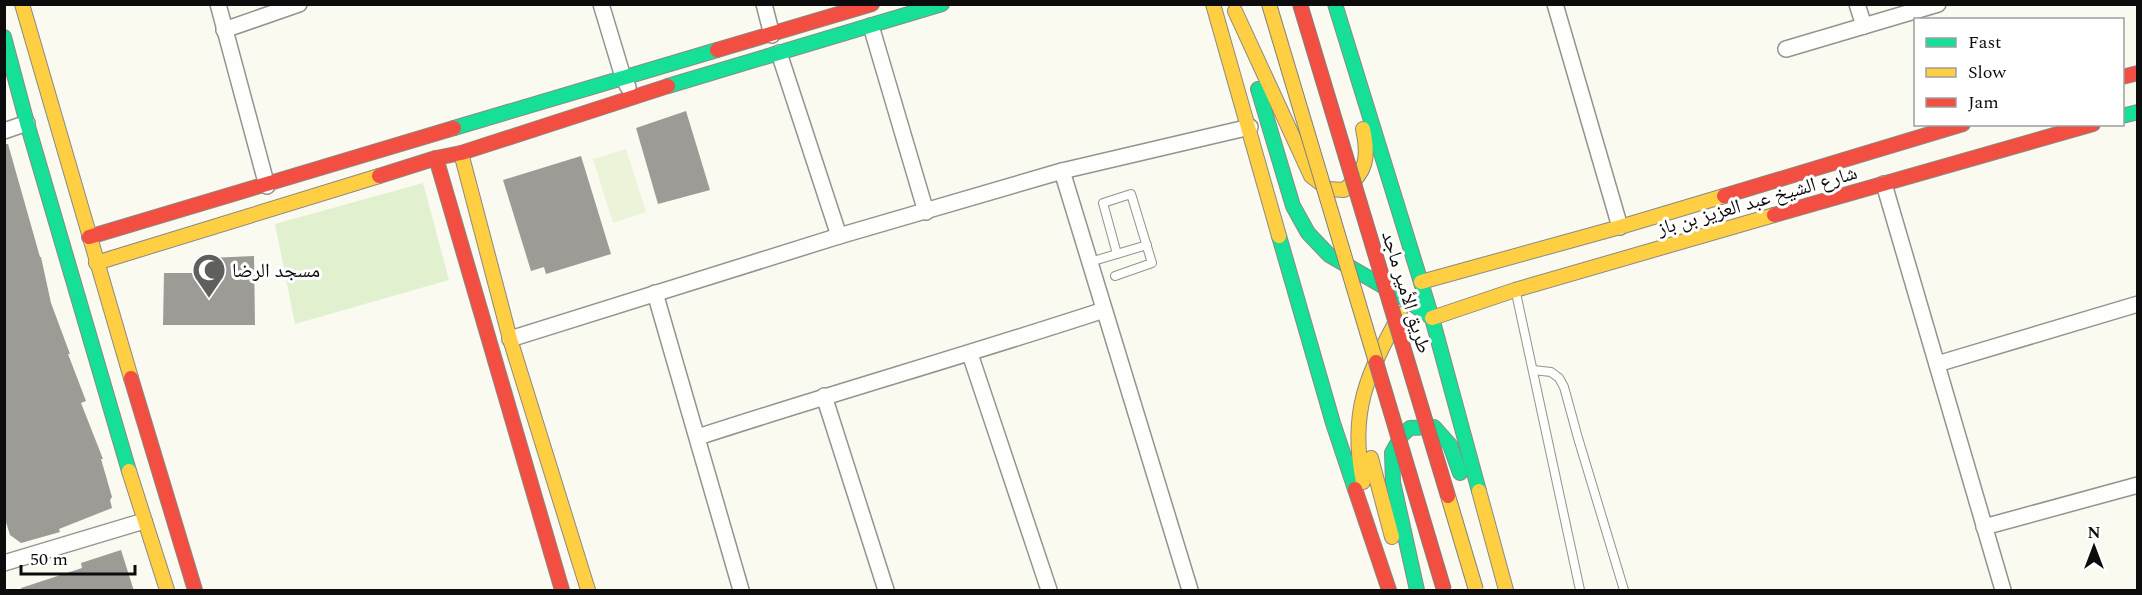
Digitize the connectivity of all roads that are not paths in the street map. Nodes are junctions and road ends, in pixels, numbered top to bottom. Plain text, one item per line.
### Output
1 (22, 4) edge
2 (218, 4) edge
3 (299, 4) edge
4 (601, 4) edge
5 (764, 4) edge
6 (872, 4) edge
7 (942, 4) edge
8 (1213, 4) edge
9 (1269, 4) edge
10 (1300, 4) edge
11 (1334, 4) edge
12 (1555, 4) edge
13 (1857, 4) edge
14 (1938, 4) edge
15 (1234, 8) edge
16 (871, 26) junction
17 (1864, 26) junction
18 (224, 30) junction
19 (772, 34) junction
20 (4, 37) edge
21 (1786, 49) dead end
22 (779, 53) junction
23 (623, 77) junction
24 (634, 96) junction
25 (27, 123) junction
26 (1956, 126) edge
27 (2086, 126) edge
28 (1250, 127) junction
29 (4, 131) edge
30 (461, 153) junction
31 (436, 158) junction
32 (1062, 171) junction
33 (1884, 184) junction
34 (267, 186) junction
35 (926, 212) junction
36 (1620, 227) junction
37 (839, 236) junction
38 (89, 237) junction
39 (1147, 244) junction
40 (1117, 254) junction
41 (1090, 262) junction
42 (96, 263) junction
43 (1115, 276) dead end
44 (1420, 282) junction
45 (1515, 290) junction
46 (655, 293) junction
47 (1407, 300) junction
48 (2138, 304) edge
49 (1104, 310) junction
50 (1432, 318) junction
51 (510, 339) junction
52 (1384, 344) junction
53 (970, 354) junction
54 (1937, 364) junction
55 (1533, 370) junction
56 (824, 396) junction
57 (699, 437) junction
58 (136, 442) junction
59 (2138, 485) edge
60 (144, 521) junction
61 (1984, 527) junction
62 (4, 563) edge
63 (1386, 588) edge
64 (1189, 590) edge
65 (166, 591) edge
66 (195, 591) edge
67 (562, 591) edge
68 (588, 591) edge
69 (741, 591) edge
70 (886, 591) edge
71 (1049, 591) edge
72 (1410, 591) edge
73 (1417, 591) edge
74 (1444, 591) edge
75 (1476, 591) edge
76 (1504, 591) edge
77 (1580, 591) edge
78 (1624, 591) edge
79 (2003, 591) edge

1 - 38 main road
2 - 18 street
3 - 18 street
4 - 23 street
5 - 19 street
6 - 19 main road
7 - 16 main road
8 - 28 main road
9 - 74 main road, bridge
10 - 75 main road, طريق الأمير ماجد, bridge
11 - 15 main road
11 - 44 main road
12 - 36 street
13 - 17 street
14 - 17 street
15 - 47 main road
16 - 22 main road
16 - 35 street
17 - 21 street
18 - 34 street
19 - 23 main road
20 - 25 main road
22 - 24 main road
22 - 37 street
23 - 24 street
23 - 34 main road
24 - 30 main road
25 - 29 street
25 - 58 main road
26 - 36 main road, شارع الشيخ عبد العزيز بن باز
27 - 33 main road, شارع الشيخ عبد العزيز بن باز
28 - 32 street
28 - 63 main road
30 - 31 main road
30 - 51 main road
31 - 42 main road
31 - 67 main road
32 - 35 street
32 - 41 street
33 - 45 main road, شارع الشيخ عبد العزيز بن باز
33 - 54 street
34 - 38 main road
35 - 37 street
36 - 44 main road, شارع الشيخ عبد العزيز بن باز
37 - 46 street
38 - 42 main road
39 - 40 lane
39 - 40 lane
39 - 43 lane
40 - 41 lane
41 - 49 street
42 - 58 main road
44 - 47 main road
44 - 50 main road
45 - 50 main road, شارع الشيخ عبد العزيز بن باز
45 - 55 lane
46 - 51 street
46 - 57 street
47 - 50 main road
47 - 52 main road
48 - 54 street
49 - 53 street
49 - 64 street
50 - 76 main road
51 - 68 main road
52 - 63 main road
52 - 72 main road
53 - 56 street
53 - 71 street
54 - 61 street
55 - 77 lane
55 - 78 lane
56 - 57 street
56 - 70 street
57 - 69 street
58 - 60 main road
58 - 66 main road
59 - 61 street
60 - 62 street
60 - 65 main road
61 - 79 street
73 - 76 main road

